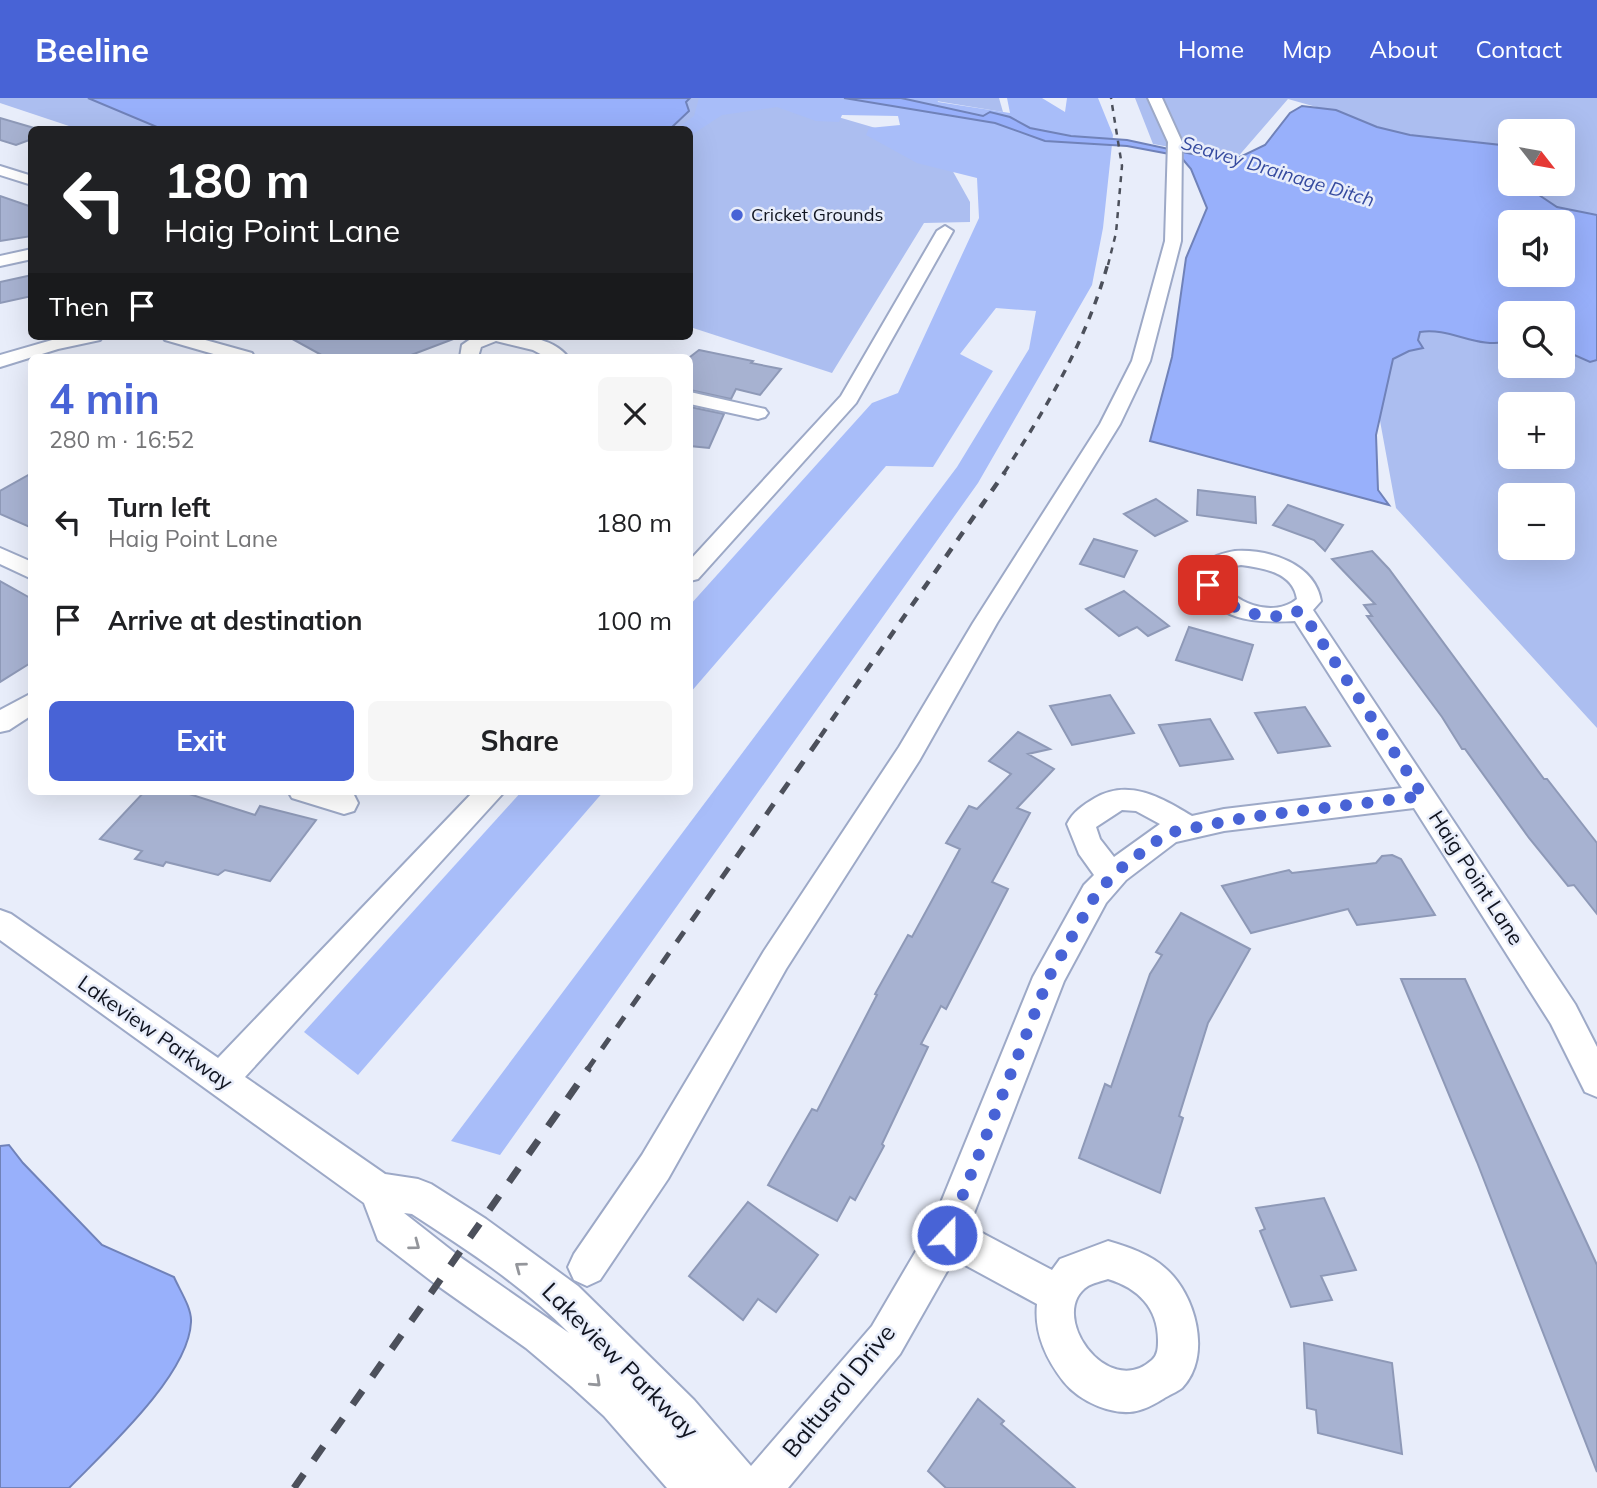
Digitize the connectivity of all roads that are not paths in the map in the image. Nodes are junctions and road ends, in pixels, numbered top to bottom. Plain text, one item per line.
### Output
1 (1155, 98) edge
2 (0, 170) edge
3 (28, 180) edge
4 (945, 231) dead end
5 (28, 255) edge
6 (0, 261) edge
7 (74, 340) edge
8 (191, 340) edge
9 (481, 340) edge
10 (515, 340) edge
11 (235, 354) edge
12 (469, 354) edge
13 (554, 354) edge
14 (0, 361) edge
15 (693, 399) edge
16 (758, 413) dead end
17 (0, 555) edge
18 (28, 570) edge
19 (693, 571) edge
20 (1298, 611) dead end
21 (28, 705) edge
22 (0, 723) edge
23 (316, 795) edge
24 (487, 795) edge
25 (1423, 796) junction
26 (344, 803) dead end
27 (1188, 828) junction
28 (1113, 876) junction
29 (0, 923) edge
30 (220, 1080) junction
31 (1597, 1081) edge
32 (378, 1191) junction
33 (947, 1235) junction
34 (587, 1267) dead end
35 (1057, 1294) dead end
36 (695, 1488) edge
37 (741, 1488) edge
38 (760, 1488) edge

1 - 34 street
2 - 3 street
4 - 19 street
5 - 6 street
7 - 14 street
8 - 11 street
9 - 12 street
10 - 13 street
15 - 16 street
17 - 18 street
20 - 25 street, Haig Point Lane
21 - 22 street
23 - 26 street
24 - 30 street
25 - 27 street, Baltusrol Drive
25 - 31 street, Haig Point Lane
27 - 28 street, Baltusrol Drive
27 - 28 street
28 - 33 street, Baltusrol Drive
29 - 30 street, Lakeview Parkway
30 - 32 street, Lakeview Parkway
32 -> 36 street, Lakeview Parkway
37 -> 32 street, Lakeview Parkway
33 - 35 street
33 - 38 street, Baltusrol Drive

